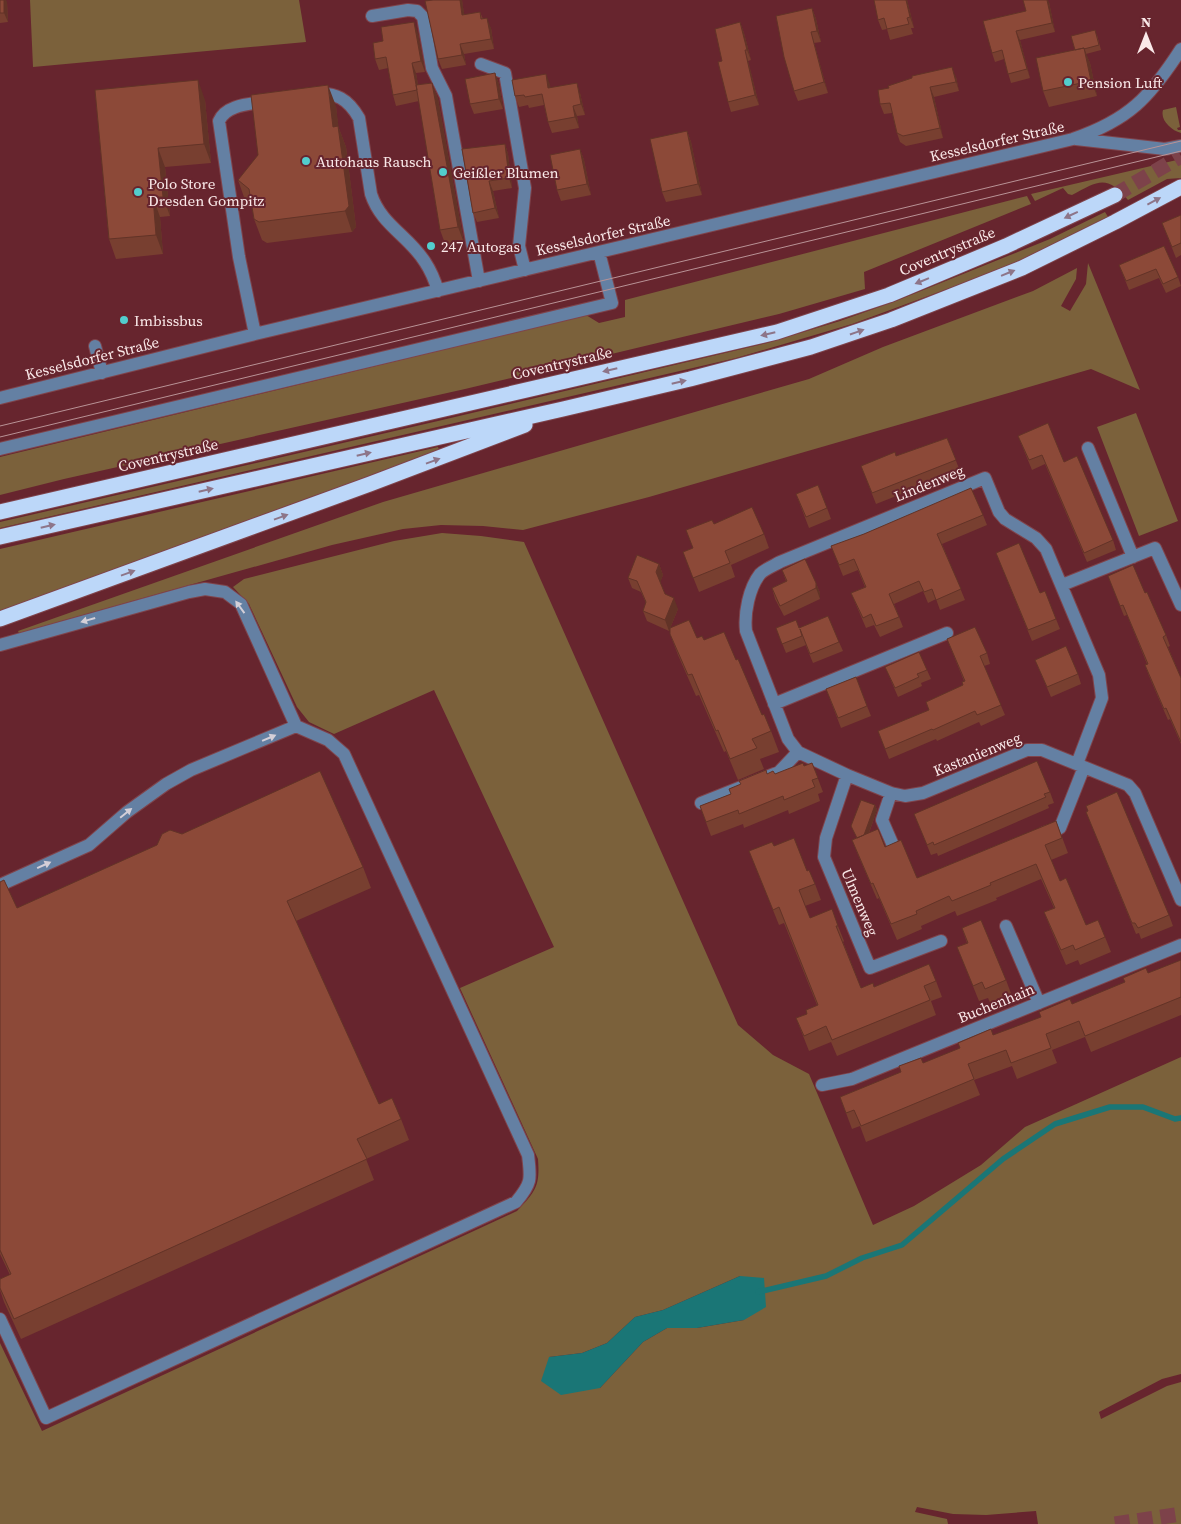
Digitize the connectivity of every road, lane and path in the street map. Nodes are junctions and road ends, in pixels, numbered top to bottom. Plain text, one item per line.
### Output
1 (372, 16) dead end
2 (1181, 49) edge
3 (482, 64) dead end
4 (302, 95) edge
5 (276, 100) edge
6 (1074, 139) junction
7 (1181, 146) edge
8 (1181, 187) edge
9 (1115, 194) tunnel mouth
10 (599, 252) junction
11 (525, 270) junction
12 (478, 281) junction
13 (438, 291) junction
14 (255, 334) junction
15 (94, 346) dead end
16 (102, 373) junction
17 (0, 398) edge
18 (563, 409) junction
19 (1088, 448) dead end
20 (0, 449) edge
21 (0, 512) edge
22 (0, 537) edge
23 (1133, 557) junction
24 (1062, 585) junction
25 (1181, 606) edge
26 (0, 619) edge
27 (947, 633) dead end
28 (0, 645) edge
29 (774, 704) junction
30 (296, 726) junction
31 (798, 752) junction
32 (1080, 765) junction
33 (847, 775) junction
34 (891, 792) junction
35 (701, 803) edge
36 (1041, 834) edge
37 (892, 843) edge
38 (0, 885) edge
39 (1181, 900) edge
40 (1006, 926) dead end
41 (941, 941) dead end
42 (1181, 945) edge
43 (1039, 1003) junction
44 (822, 1085) dead end
45 (0, 1319) edge

1 - 12 street
2 - 6 street, Kesselsdorfer Straße
3 - 11 street
4 - 13 street
5 - 14 street
6 - 7 street
6 - 10 street, Kesselsdorfer Straße
18 -> 8 highway
9 -> 21 highway, Coventrystraße
10 - 11 street, Kesselsdorfer Straße
10 - 20 street
11 - 12 street, Kesselsdorfer Straße
12 - 13 street, Kesselsdorfer Straße
13 - 14 street, Kesselsdorfer Straße
14 - 16 street, Kesselsdorfer Straße
15 - 16 street
16 - 17 street, Kesselsdorfer Straße
22 -> 18 highway
26 -> 18 highway
19 - 23 street
23 - 24 street
23 - 25 street
24 - 29 street, Lindenweg
24 - 32 street, Lindenweg
27 - 29 street
30 -> 28 street
29 - 31 street
38 -> 30 street
30 - 45 street
31 - 33 street, Kastanienweg
31 - 35 street
32 - 34 street, Kastanienweg
32 - 36 street, Lindenweg
32 - 39 street, Kastanienweg
33 - 34 street, Kastanienweg
33 - 41 street, Ulmenweg
34 - 37 street
40 - 43 street
42 - 43 street, Buchenhain
43 - 44 street, Buchenhain

